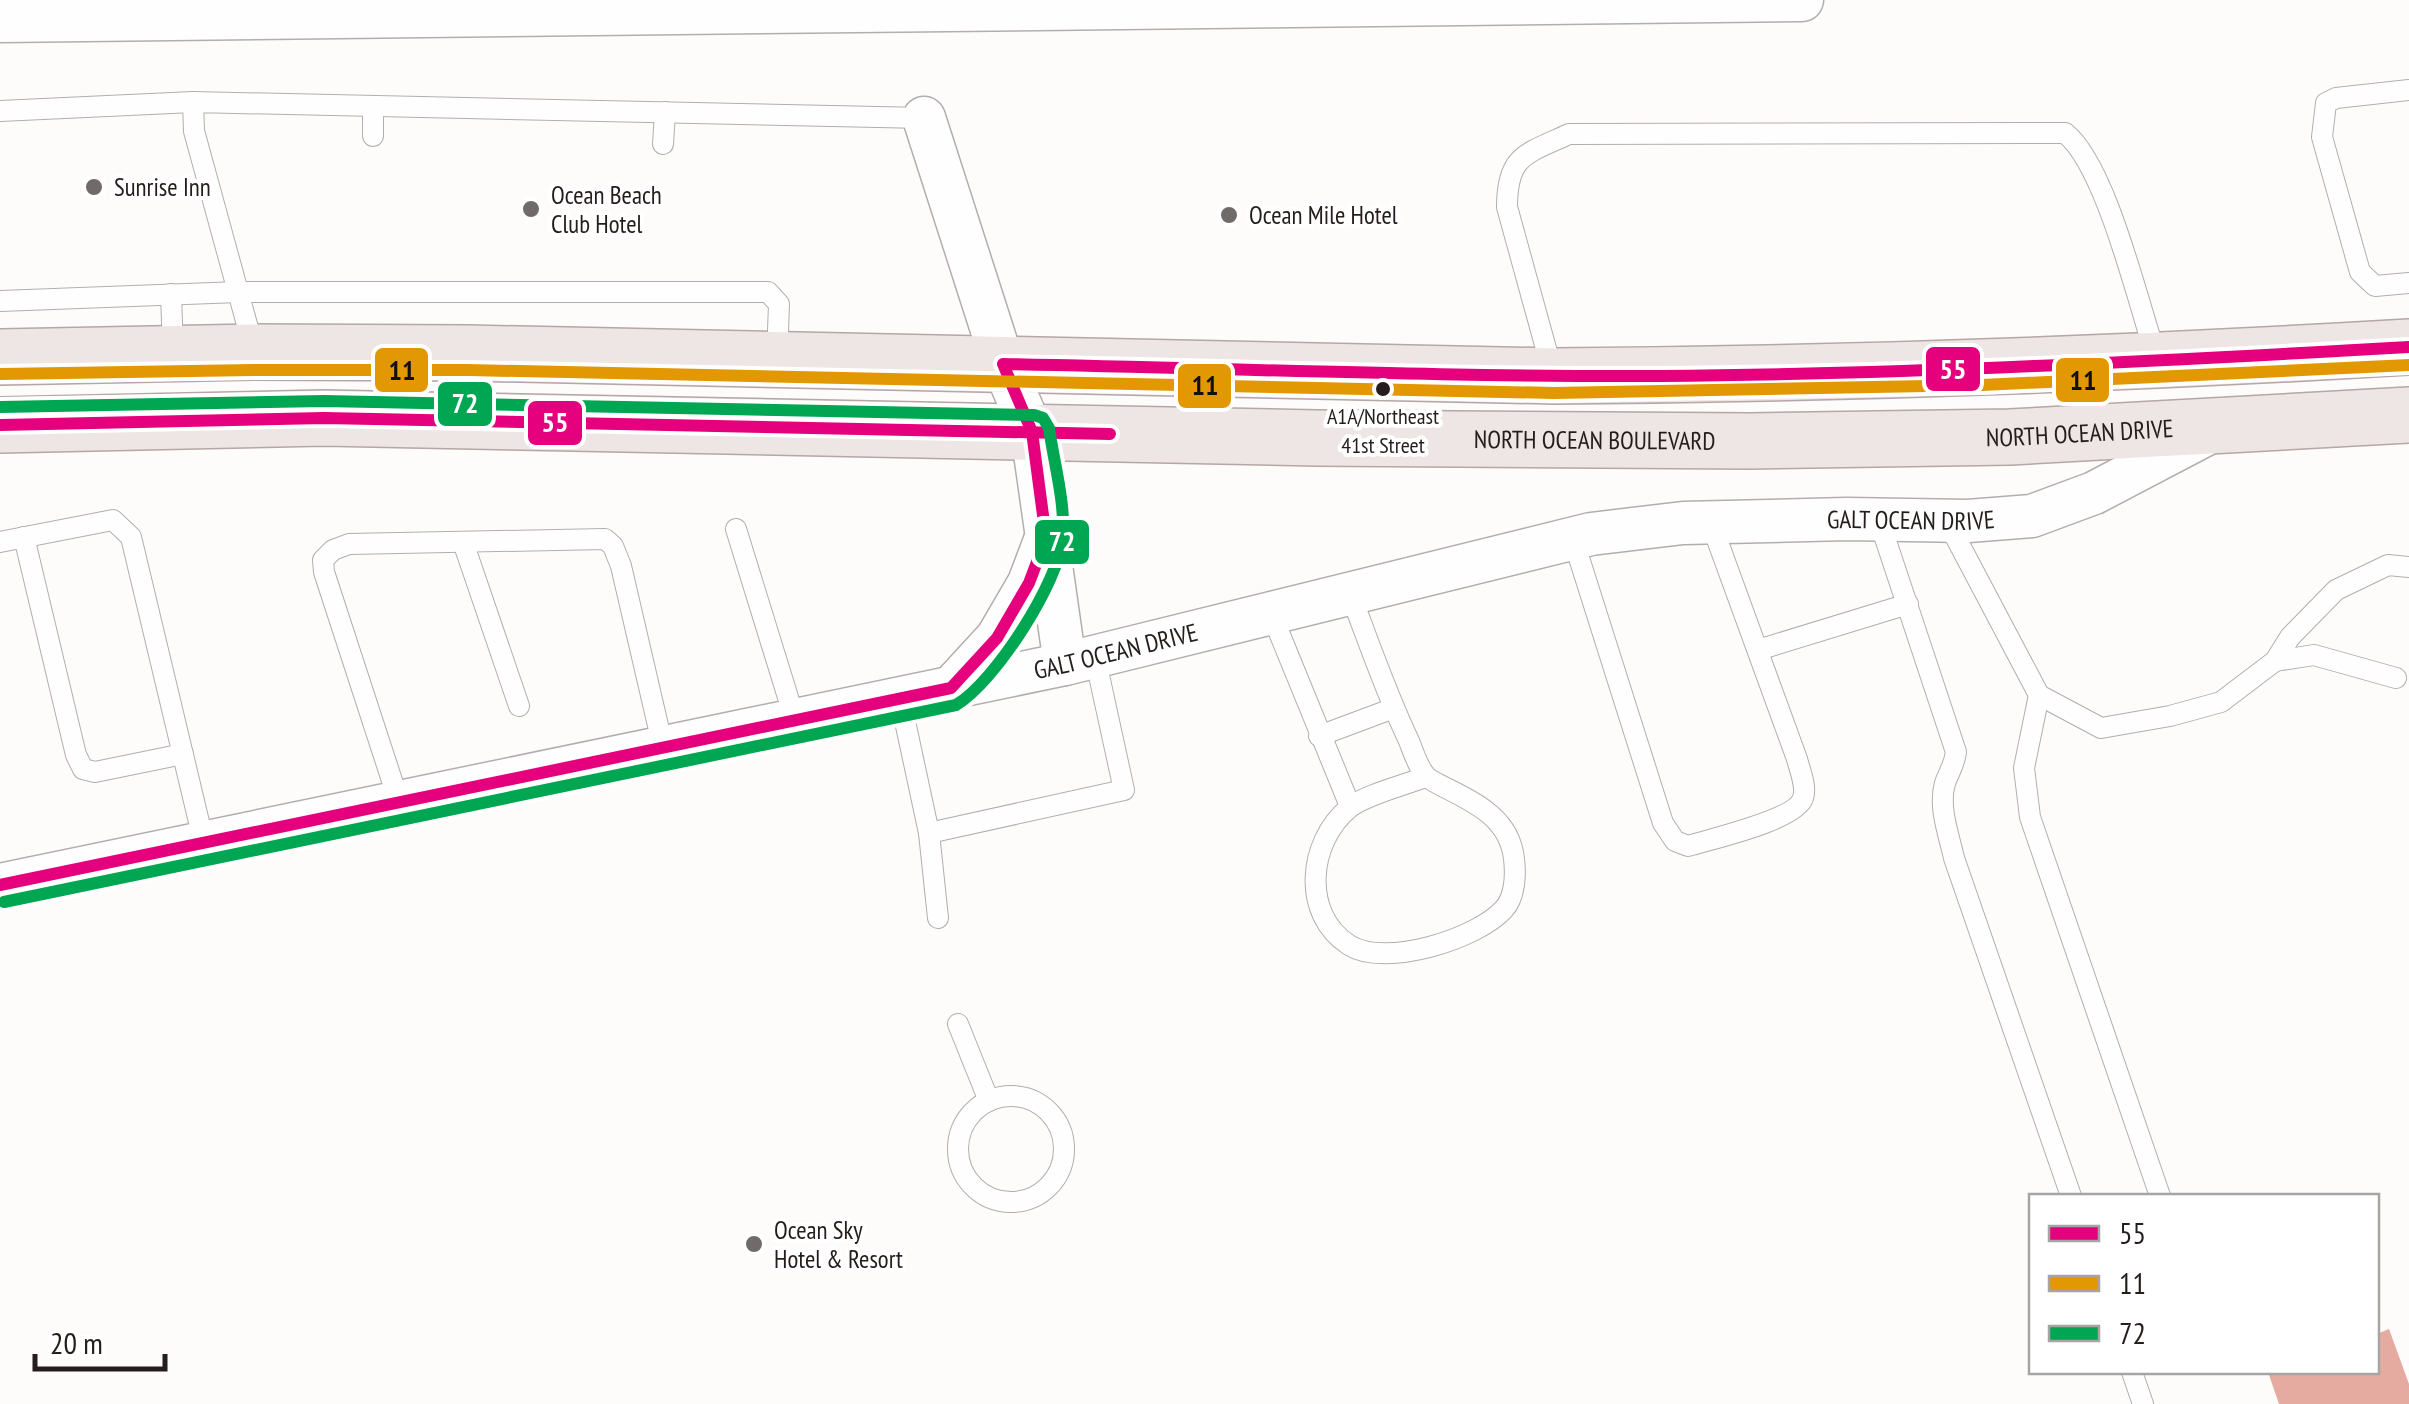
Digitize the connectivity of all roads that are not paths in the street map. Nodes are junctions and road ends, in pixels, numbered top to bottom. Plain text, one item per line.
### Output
1 (1802, 0) edge
2 (890, 6) edge
3 (0, 21) edge
4 (2409, 90) edge
5 (193, 102) junction
6 (373, 106) junction
7 (0, 110) edge
8 (665, 112) junction
9 (924, 118) joint
10 (373, 136) dead end
11 (664, 144) dead end
12 (2409, 283) edge
13 (239, 292) junction
14 (171, 294) junction
15 (0, 300) edge
16 (2409, 347) edge
17 (254, 352) junction
18 (173, 353) junction
19 (0, 357) edge
20 (777, 359) junction
21 (2157, 360) junction
22 (1003, 364) junction
23 (1554, 376) junction
24 (2409, 415) edge
25 (0, 425) edge
26 (2221, 426) junction
27 (1032, 432) junction
28 (1752, 441) joint
29 (1879, 520) junction
30 (1958, 521) junction
31 (1711, 522) junction
32 (736, 529) dead end
33 (24, 538) junction
34 (1046, 538) junction
35 (1573, 539) junction
36 (0, 542) edge
37 (463, 542) junction
38 (2409, 567) edge
39 (1350, 594) junction
40 (1908, 604) junction
41 (1271, 613) junction
42 (1758, 650) junction
43 (1080, 660) junction
44 (2275, 661) junction
45 (2396, 678) dead end
46 (951, 688) junction
47 (2039, 695) junction
48 (900, 698) junction
49 (518, 706) dead end
50 (1394, 708) junction
51 (795, 720) junction
52 (1319, 736) junction
53 (663, 748) junction
54 (183, 754) junction
55 (1426, 777) junction
56 (399, 802) junction
57 (1350, 806) junction
58 (929, 834) junction
59 (204, 843) junction
60 (0, 885) edge
61 (938, 918) dead end
62 (958, 1024) dead end
63 (989, 1100) junction
64 (2070, 1194) edge
65 (2159, 1194) edge
66 (2133, 1374) edge
67 (2143, 1404) edge

1 - 2 street
2 - 3 street
4 - 12 lane
5 - 6 lane
5 - 7 lane
5 - 13 lane
6 - 8 lane
6 - 10 lane
8 - 9 lane
8 - 11 lane
9 - 22 street
13 - 14 lane
13 - 17 lane
13 - 20 lane
14 - 15 lane
14 - 18 lane
16 - 21 main road
17 - 18 main road
17 - 20 main road
18 - 19 main road
20 - 22 main road
21 - 23 main road
21 - 23 lane
22 - 23 main road
22 - 27 street
24 - 26 main road, NORTH OCEAN DRIVE
25 - 27 main road, NORTH OCEAN BOULEVARD
26 - 28 main road, NORTH OCEAN DRIVE
26 - 30 street, GALT OCEAN DRIVE
27 - 28 main road, NORTH OCEAN BOULEVARD
27 - 34 street
29 - 30 street, GALT OCEAN DRIVE
29 - 31 street, GALT OCEAN DRIVE
29 - 40 lane
30 - 47 lane
31 - 35 street, GALT OCEAN DRIVE
31 - 42 lane
32 - 51 lane
33 - 36 lane
33 - 54 lane
33 - 54 lane
34 - 43 street
34 - 46 street
35 - 39 street, GALT OCEAN DRIVE
35 - 42 lane
37 - 49 lane
37 - 53 lane
37 - 56 lane
38 - 44 lane
39 - 41 street, GALT OCEAN DRIVE
39 - 50 lane
40 - 42 lane
40 - 64 lane
41 - 43 street, GALT OCEAN DRIVE
41 - 52 lane
43 - 46 street, GALT OCEAN DRIVE
43 - 58 lane
44 - 45 lane
44 - 47 lane
46 - 48 street, GALT OCEAN DRIVE
47 - 65 lane
48 - 51 street, GALT OCEAN DRIVE
48 - 58 lane
50 - 52 lane
50 - 55 lane
51 - 53 street, GALT OCEAN DRIVE
52 - 57 lane
53 - 56 street, GALT OCEAN DRIVE
54 - 59 lane
55 - 57 lane
55 - 57 lane
56 - 59 street, GALT OCEAN DRIVE
58 - 61 lane
59 - 60 street, GALT OCEAN DRIVE
62 - 63 lane
63 - 63 lane
66 - 67 lane

